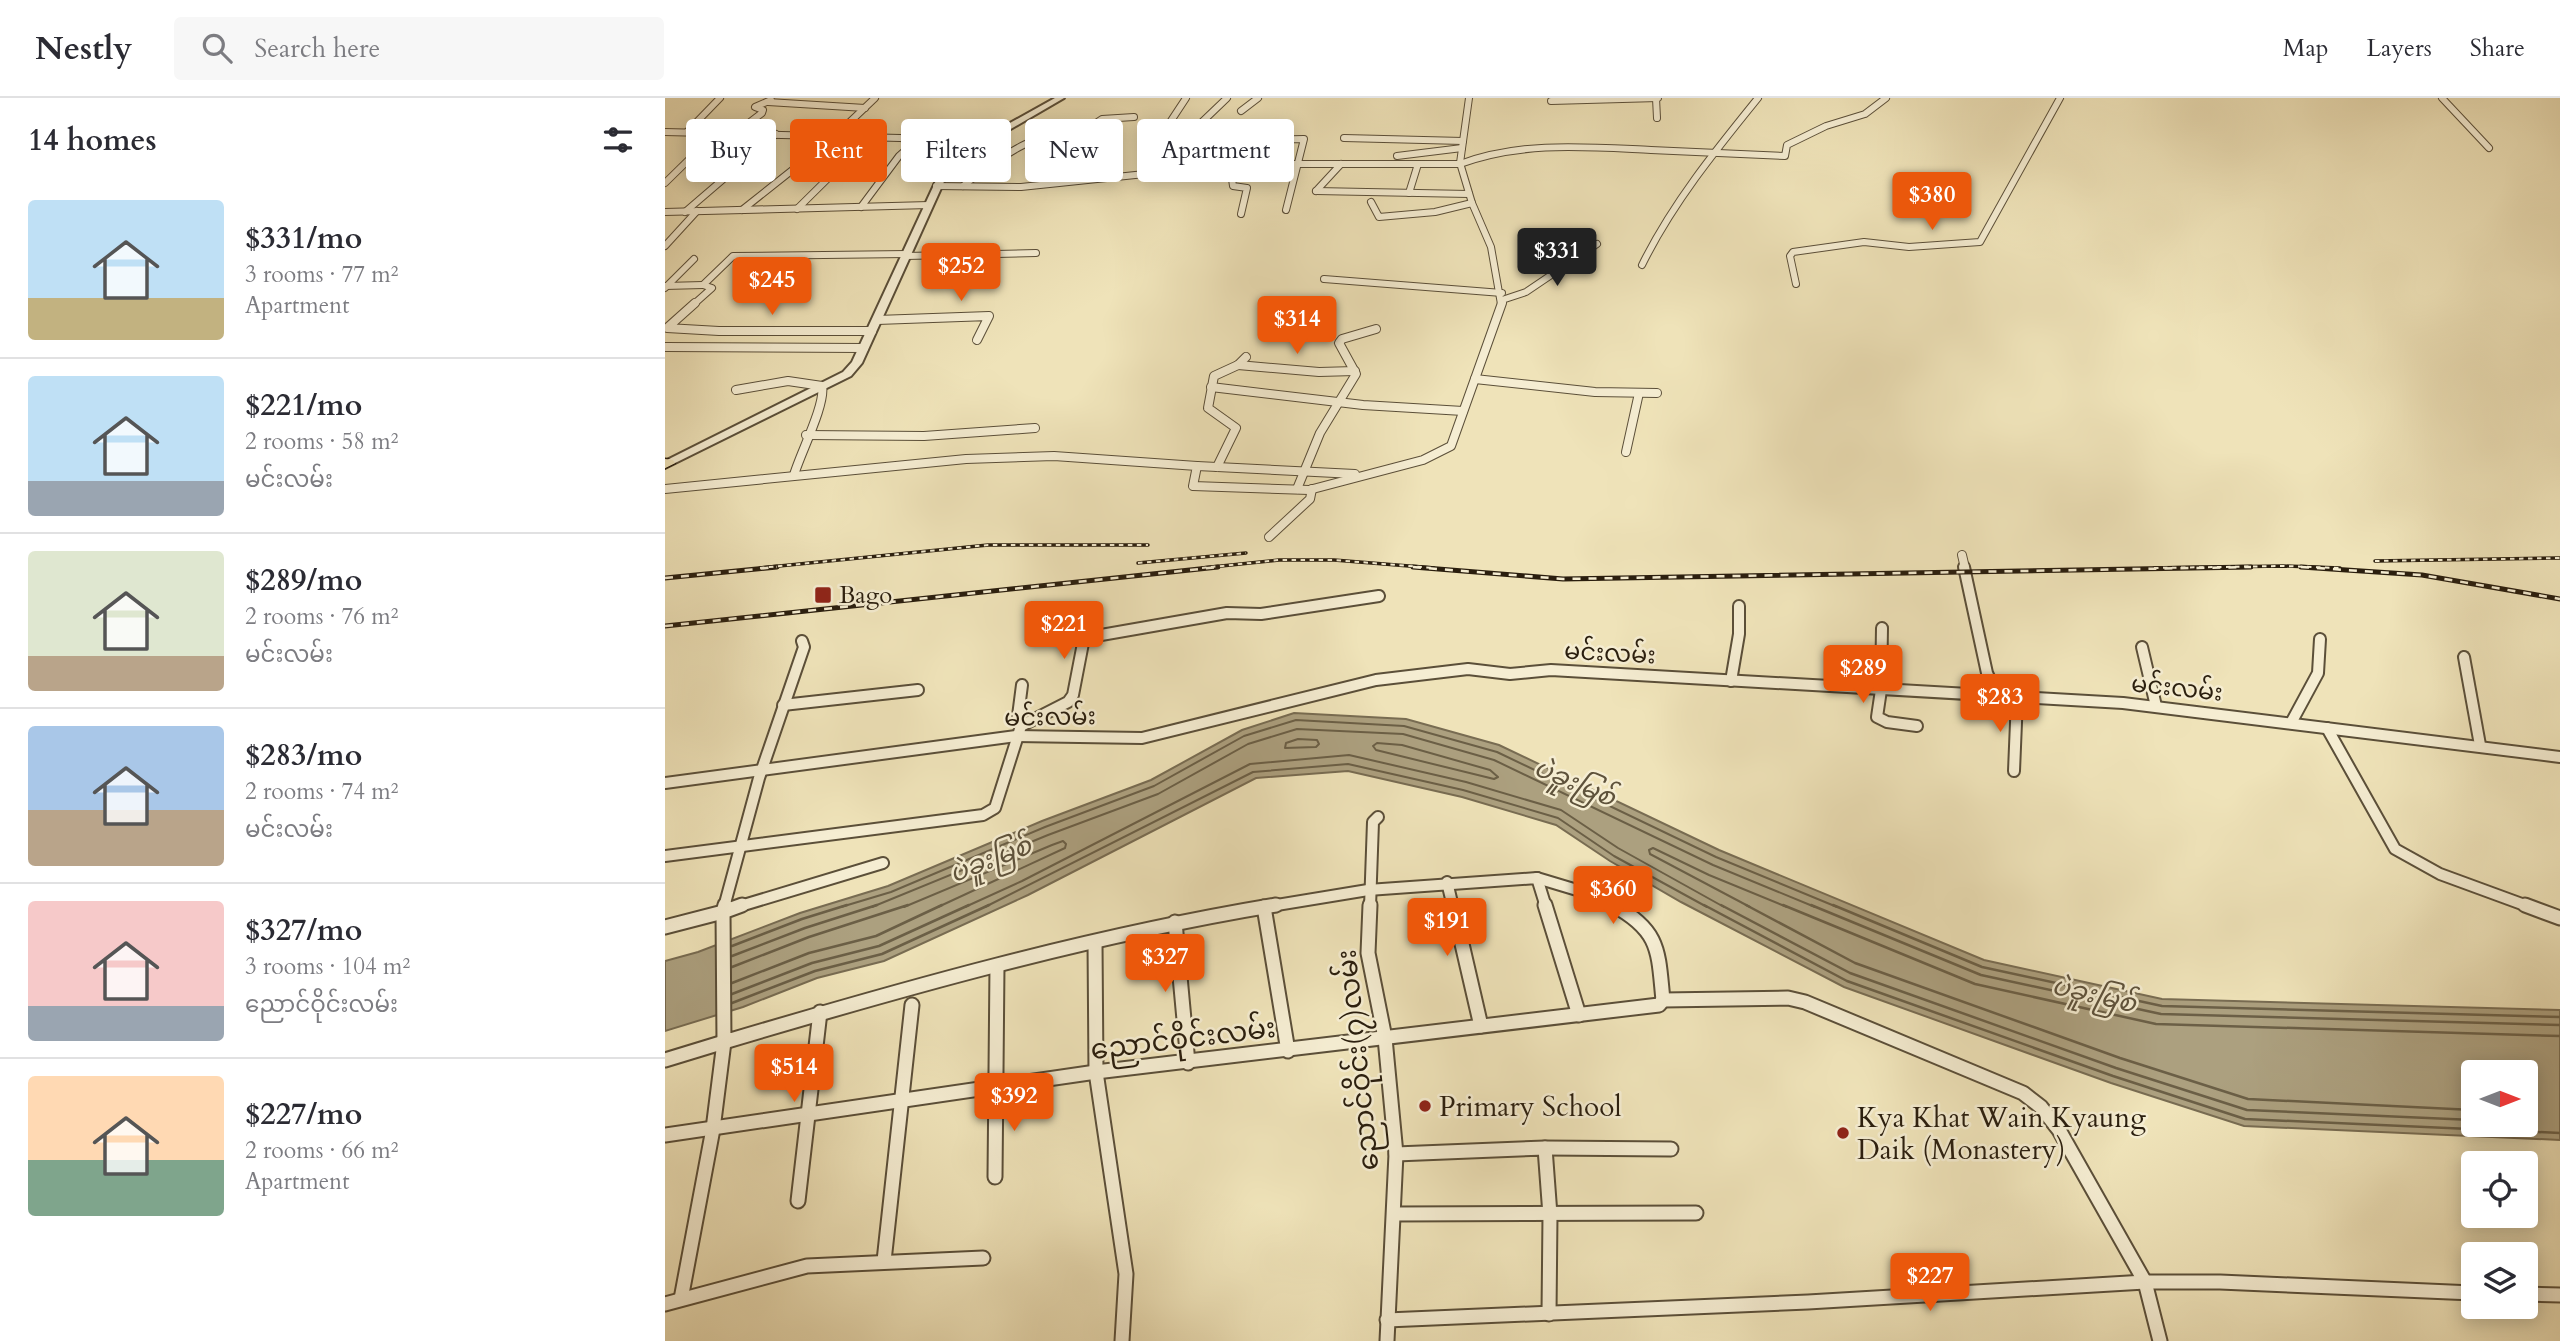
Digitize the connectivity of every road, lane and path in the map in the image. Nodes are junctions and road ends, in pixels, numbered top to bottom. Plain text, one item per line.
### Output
1 (720, 98) edge
2 (820, 98) edge
3 (875, 98) edge
4 (1060, 98) edge
5 (1186, 98) edge
6 (1227, 98) edge
7 (1258, 98) edge
8 (1469, 98) edge
9 (1657, 98) edge
10 (1758, 98) edge
11 (1886, 98) edge
12 (2060, 98) edge
13 (2442, 98) edge
14 (770, 100) edge
15 (1551, 101) dead end
16 (810, 106) junction
17 (865, 108) junction
18 (1241, 111) dead end
19 (801, 113) dead end
20 (1134, 117) dead end
21 (1657, 118) dead end
22 (700, 119) edge
23 (754, 119) edge
24 (853, 119) edge
25 (1172, 119) edge
26 (1205, 119) edge
27 (1011, 125) edge
28 (665, 132) edge
29 (686, 132) edge
30 (776, 134) edge
31 (790, 135) edge
32 (1294, 138) edge
33 (1345, 138) dead end
34 (1462, 144) junction
35 (2489, 148) dead end
36 (1716, 152) junction
37 (901, 154) edge
38 (1397, 156) dead end
39 (686, 162) edge
40 (1294, 164) edge
41 (1297, 164) junction
42 (1341, 164) junction
43 (1419, 164) junction
44 (1460, 164) junction
45 (790, 172) edge
46 (1137, 176) edge
47 (720, 182) edge
48 (824, 182) edge
49 (938, 182) edge
50 (1232, 182) edge
51 (665, 183) edge
52 (936, 186) junction
53 (963, 186) junction
54 (1409, 193) junction
55 (1469, 194) junction
56 (1371, 202) dead end
57 (1472, 204) junction
58 (929, 205) junction
59 (861, 207) junction
60 (797, 209) junction
61 (741, 210) junction
62 (1286, 210) dead end
63 (697, 211) junction
64 (665, 212) edge
65 (685, 212) junction
66 (1241, 214) dead end
67 (1597, 244) dead end
68 (665, 246) edge
69 (1036, 253) dead end
70 (907, 255) junction
71 (694, 259) dead end
72 (1642, 265) dead end
73 (1324, 279) dead end
74 (1795, 284) dead end
75 (703, 285) junction
76 (666, 287) edge
77 (1502, 296) junction
78 (877, 320) junction
79 (666, 328) edge
80 (1376, 330) dead end
81 (871, 331) junction
82 (977, 340) dead end
83 (665, 346) edge
84 (864, 348) junction
85 (1247, 357) dead end
86 (1238, 365) junction
87 (1355, 371) junction
88 (1475, 379) junction
89 (822, 386) junction
90 (1211, 387) junction
91 (736, 390) dead end
92 (1639, 393) junction
93 (1657, 393) dead end
94 (1339, 403) junction
95 (1464, 411) junction
96 (1035, 428) dead end
97 (806, 435) junction
98 (1626, 452) dead end
99 (666, 464) edge
100 (1197, 466) junction
101 (1217, 467) junction
102 (1303, 471) junction
103 (1365, 474) junction
104 (794, 475) junction
105 (665, 489) edge
106 (1297, 489) junction
107 (1312, 489) junction
108 (1269, 537) dead end
109 (1962, 555) dead end
110 (1378, 596) dead end
111 (1739, 606) dead end
112 (1882, 628) dead end
113 (2321, 639) dead end
114 (802, 641) dead end
115 (2142, 648) dead end
116 (2463, 657) dead end
117 (1731, 681) junction
118 (1022, 685) dead end
119 (1881, 690) junction
120 (918, 691) dead end
121 (1998, 697) junction
122 (2017, 698) junction
123 (783, 705) junction
124 (2156, 706) junction
125 (2291, 723) junction
126 (1917, 726) dead end
127 (2327, 728) junction
128 (1019, 731) junction
129 (2480, 745) junction
130 (2560, 757) edge
131 (763, 771) junction
132 (2014, 771) dead end
133 (665, 783) edge
134 (1378, 817) dead end
135 (738, 848) junction
136 (665, 856) edge
137 (883, 863) dead end
138 (1537, 878) junction
139 (1447, 883) junction
140 (1368, 890) junction
141 (1264, 907) junction
142 (723, 912) junction
143 (2560, 918) edge
144 (1175, 922) junction
145 (665, 927) edge
146 (1095, 942) junction
147 (997, 966) junction
148 (1663, 1000) junction
149 (912, 1005) dead end
150 (820, 1012) junction
151 (1579, 1015) junction
152 (1481, 1026) junction
153 (1385, 1038) junction
154 (724, 1042) junction
155 (1288, 1051) junction
156 (665, 1060) edge
157 (1188, 1063) junction
158 (1096, 1072) junction
159 (998, 1087) junction
160 (903, 1102) junction
161 (810, 1115) junction
162 (713, 1129) junction
163 (665, 1135) edge
164 (1545, 1149) junction
165 (1671, 1149) dead end
166 (1396, 1154) junction
167 (995, 1177) dead end
168 (798, 1201) dead end
169 (1696, 1213) dead end
170 (1395, 1214) junction
171 (1550, 1215) junction
172 (983, 1258) dead end
173 (884, 1261) junction
174 (2145, 1282) junction
175 (2461, 1292) edge
176 (2538, 1294) edge
177 (2560, 1295) edge
178 (681, 1299) junction
179 (665, 1304) edge
180 (1549, 1314) junction
181 (1387, 1320) junction
182 (1122, 1341) edge
183 (1387, 1341) edge
184 (2160, 1341) edge

1 - 22 street
2 - 16 street
3 - 17 street
4 - 27 street
5 - 25 street
6 - 26 street
7 - 18 street
8 - 34 street
9 - 15 street
9 - 21 street
10 - 36 street
11 - 36 street
12 - 74 street
13 - 35 street
14 - 16 street
14 - 23 street
16 - 17 street
16 - 19 street
17 - 24 street
20 - 53 street
28 - 29 street
30 - 31 street
32 - 41 street
33 - 34 street
34 - 38 street
34 - 44 street
36 - 44 street
36 - 72 street
37 - 59 street
39 - 51 street
40 - 41 street
41 - 42 street
41 - 62 street
42 - 43 street
42 - 54 street
43 - 44 street
43 - 54 street
44 - 55 street
45 - 61 street
46 - 53 street
47 - 65 street
48 - 60 street
49 - 52 street
50 - 66 street
52 - 53 street
52 - 58 street
54 - 55 street
55 - 57 street
56 - 57 street
57 - 77 street
58 - 59 street
58 - 70 street
59 - 60 street
60 - 61 street
61 - 63 street
63 - 65 street
63 - 68 street
64 - 65 street
67 - 77 street
69 - 70 street
70 - 75 street
70 - 78 street
71 - 76 street
73 - 77 street
75 - 76 street
75 - 79 street
77 - 88 street
78 - 81 street
78 - 82 street
79 - 81 street
80 - 87 street
81 - 84 street
83 - 84 street
84 - 89 street
85 - 86 street
86 - 87 street
86 - 90 street
87 - 94 street
88 - 92 street
88 - 95 street
89 - 91 street
89 - 97 street
89 - 99 street
90 - 94 street
90 - 101 street
92 - 93 street
92 - 98 street
94 - 95 street
94 - 102 street
95 - 103 street
96 - 97 street
97 - 104 street
100 - 101 street
100 - 104 street
100 - 106 street
101 - 102 street
102 - 103 street
102 - 106 street
103 - 107 street
104 - 105 street
106 - 107 street
107 - 108 street
109 - 121 street
110 - 128 street
111 - 117 street
112 - 119 street
113 - 125 street
114 - 123 street
115 - 124 street
116 - 129 street
117 - 119 street, မင်းလမ်း
117 - 128 street, မင်းလမ်း
118 - 128 street
119 - 121 street, မင်းလမ်း
119 - 126 street
120 - 123 street
121 - 122 street, မင်းလမ်း
122 - 124 street, မင်းလမ်း
122 - 132 street
123 - 131 street
124 - 125 street, မင်းလမ်း
125 - 127 street, မင်းလမ်း
127 - 129 street, မင်းလမ်း
127 - 143 street
128 - 131 street, မင်းလမ်း
128 - 135 street
129 - 130 street, မင်းလမ်း
131 - 133 street, မင်းလမ်း
131 - 135 street
134 - 140 street, ညောင်ဝိုင်း(၇)လမ်း
135 - 136 street
135 - 142 street
137 - 142 street
138 - 139 street
138 - 148 street
138 - 151 street
139 - 140 street
139 - 152 street
140 - 141 street
140 - 153 street, ညောင်ဝိုင်း(၇)လမ်း
141 - 144 street
141 - 155 street
142 - 145 street
142 - 154 street
144 - 146 street
144 - 157 street
146 - 147 street
146 - 158 street
147 - 150 street
147 - 159 street
148 - 151 street, ညောင်ဝိုင်းလမ်း
148 - 174 street, ညောင်ဝိုင်းလမ်း
149 - 160 street
150 - 154 street
150 - 161 street
151 - 152 street, ညောင်ဝိုင်းလမ်း
152 - 153 street, ညောင်ဝိုင်းလမ်း
153 - 155 street, ညောင်ဝိုင်းလမ်း
153 - 166 street, ညောင်ဝိုင်း(၇)လမ်း
154 - 156 street
154 - 162 street
155 - 157 street, ညောင်ဝိုင်းလမ်း
157 - 158 street, ညောင်ဝိုင်းလမ်း
158 - 159 street, ညောင်ဝိုင်းလမ်း
158 - 182 street
159 - 160 street, ညောင်ဝိုင်းလမ်း
159 - 167 street
160 - 161 street, ညောင်ဝိုင်းလမ်း
160 - 173 street
161 - 162 street, ညောင်ဝိုင်းလမ်း
161 - 168 street
162 - 163 street, ညောင်ဝိုင်းလမ်း
162 - 178 street
164 - 165 street
164 - 166 street
164 - 171 street
166 - 170 street, ညောင်ဝိုင်း(၇)လမ်း
169 - 171 street
170 - 171 street
170 - 181 street, ညောင်ဝိုင်း(၇)လမ်း
171 - 180 street
172 - 173 street
173 - 178 street
174 - 175 street
174 - 180 street
174 - 184 street, ညောင်ဝိုင်းလမ်း
176 - 177 street
178 - 179 street
180 - 181 street
181 - 183 street, ညောင်ဝိုင်း(၇)လမ်း

